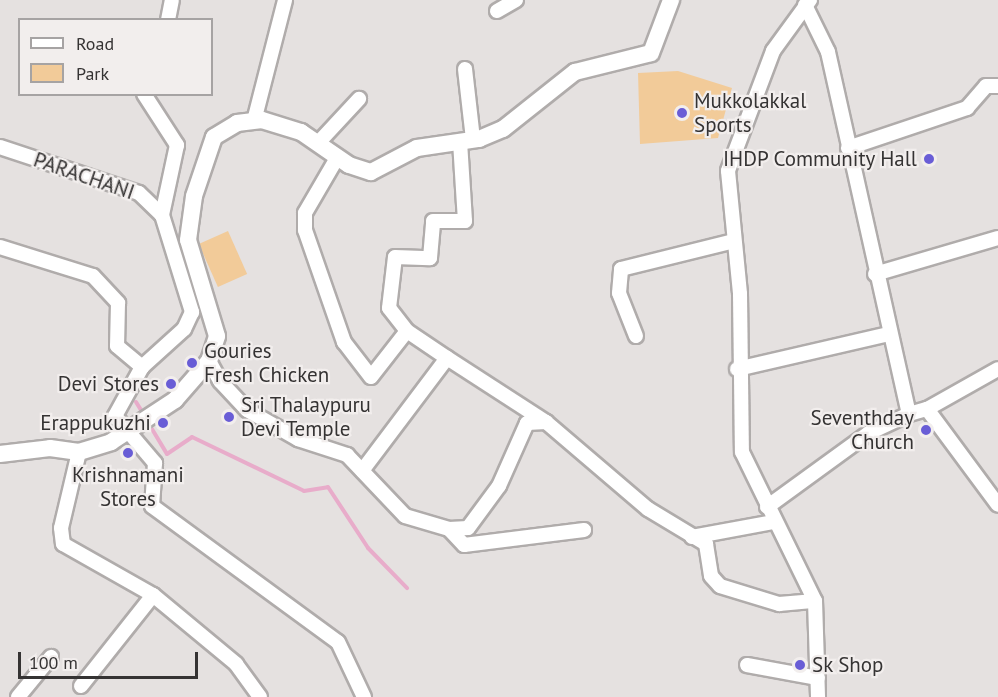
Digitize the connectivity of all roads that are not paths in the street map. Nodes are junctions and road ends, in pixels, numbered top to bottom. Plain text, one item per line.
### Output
1 (172, 0) edge
2 (285, 0) edge
3 (516, 0) edge
4 (669, 0) edge
5 (808, 3) edge
6 (497, 11) dead end
7 (168, 18) edge
8 (465, 69) dead end
9 (998, 86) edge
10 (145, 96) edge
11 (359, 99) dead end
12 (254, 121) junction
13 (466, 140) junction
14 (319, 142) junction
15 (0, 147) edge
16 (848, 148) junction
17 (337, 158) junction
18 (162, 215) junction
19 (998, 238) edge
20 (734, 241) junction
21 (0, 247) edge
22 (875, 274) junction
23 (407, 331) junction
24 (889, 334) junction
25 (636, 336) dead end
26 (447, 358) junction
27 (209, 361) junction
28 (142, 367) junction
29 (737, 369) junction
30 (998, 369) edge
31 (927, 409) junction
32 (909, 414) junction
33 (546, 422) junction
34 (129, 433) junction
35 (79, 452) junction
36 (0, 454) edge
37 (362, 471) junction
38 (998, 505) edge
39 (767, 507) junction
40 (773, 522) junction
41 (449, 529) junction
42 (584, 530) dead end
43 (692, 537) junction
44 (153, 595) junction
45 (816, 601) junction
46 (51, 657) dead end
47 (747, 665) dead end
48 (818, 678) junction
49 (81, 686) dead end
50 (18, 697) edge
51 (260, 697) edge
52 (364, 697) edge
53 (818, 697) edge

1 - 7 street
2 - 12 street
3 - 6 street
4 - 13 main road
5 - 16 street
5 - 20 street
8 - 13 street
9 - 16 street
10 - 18 street
11 - 14 street
12 - 14 main road
12 - 27 main road
13 - 17 main road
13 - 23 street
14 - 17 main road
15 - 18 street, PARACHANI
16 - 22 street
17 - 23 street
18 - 28 street
19 - 22 street
20 - 25 street
20 - 29 street
21 - 28 street
22 - 24 street
23 - 26 street
24 - 29 street
24 - 32 street
26 - 33 street
26 - 37 street
27 - 34 main road
27 - 37 street
28 - 34 street
29 - 39 street
30 - 31 street
31 - 32 street
31 - 38 street
32 - 39 street
33 - 41 street
33 - 43 street
34 - 35 main road
34 - 52 street
35 - 36 main road
35 - 44 street
37 - 41 street
39 - 40 street
40 - 43 street
40 - 45 street
41 - 42 street
43 - 45 street
44 - 49 street
44 - 51 street
45 - 48 street
46 - 50 street
47 - 48 street
48 - 53 street

